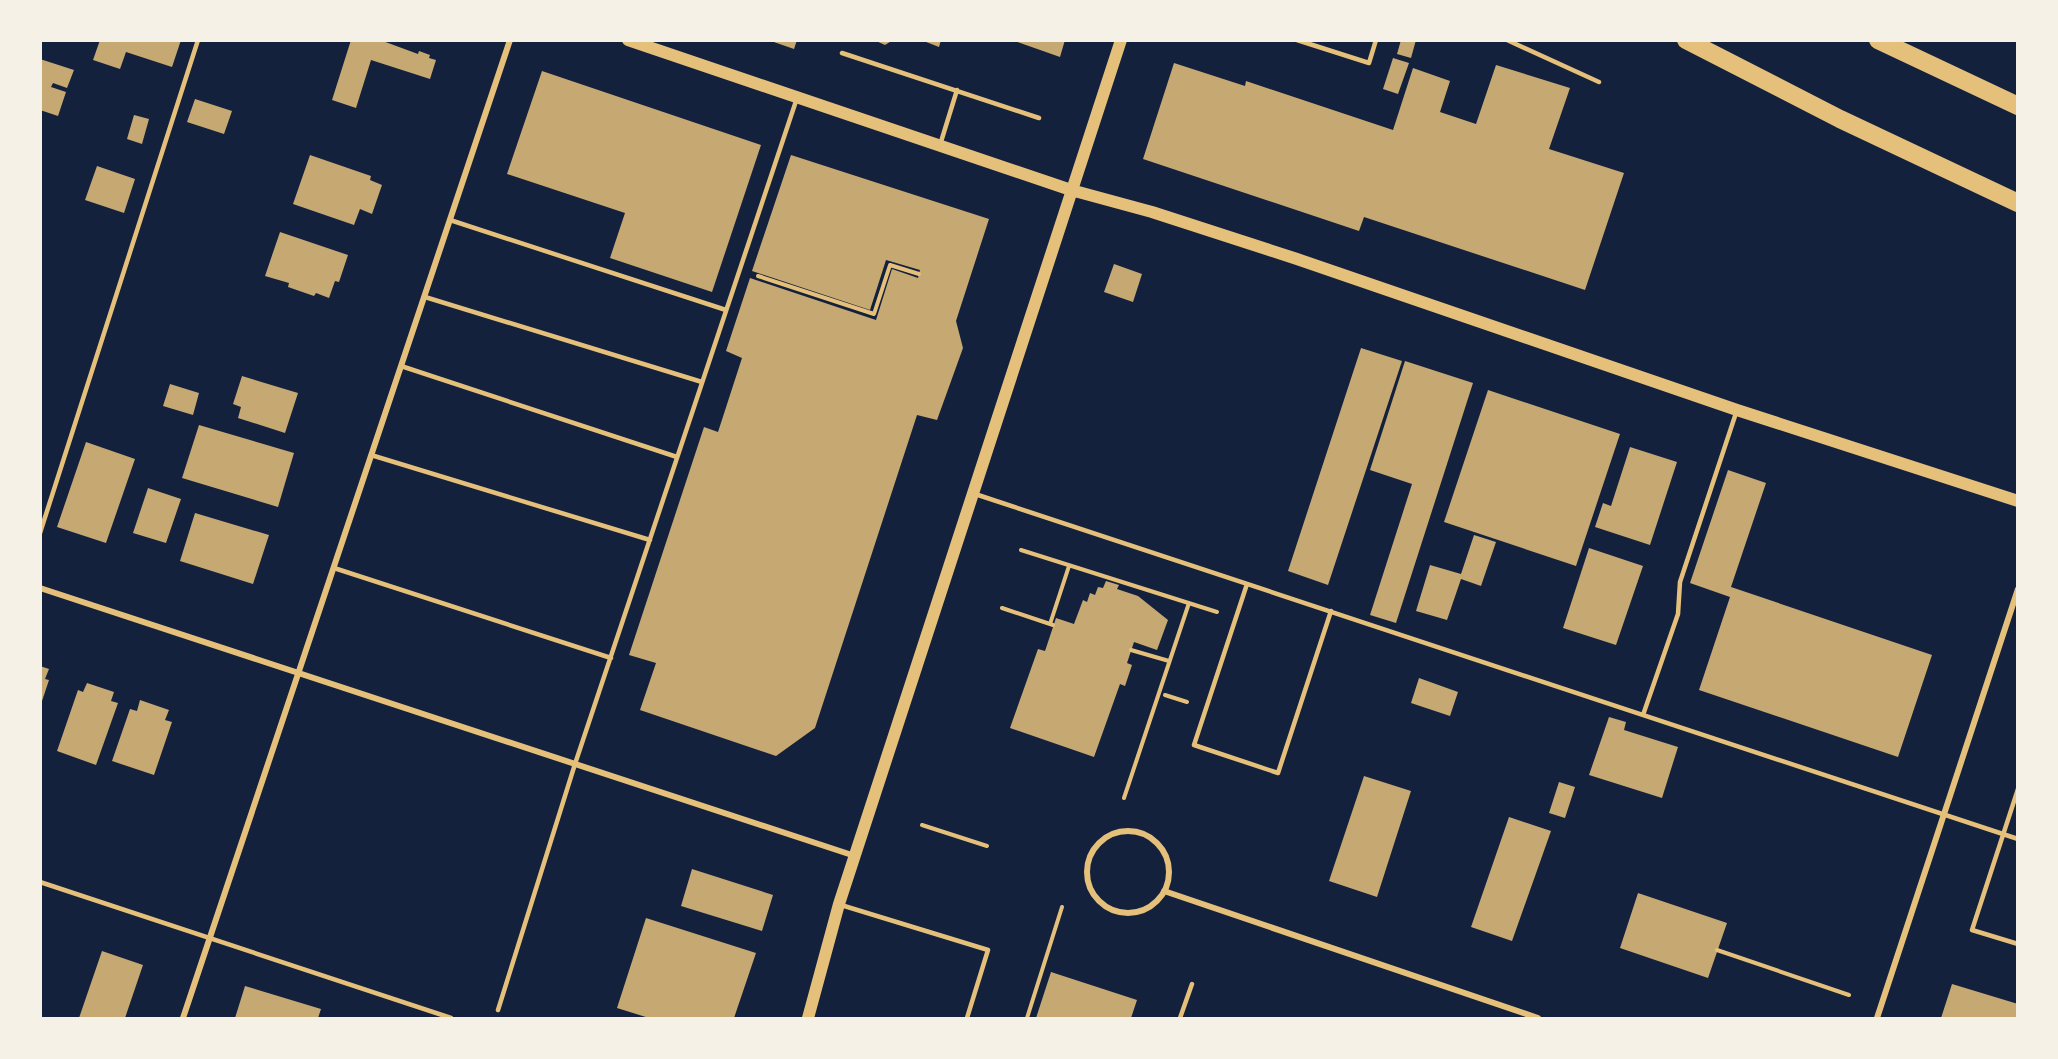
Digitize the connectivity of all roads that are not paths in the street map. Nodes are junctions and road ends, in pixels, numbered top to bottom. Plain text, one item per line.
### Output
1 (198, 40) edge
2 (510, 40) edge
3 (628, 40) edge
4 (1121, 40) edge
5 (1297, 40) edge
6 (1376, 40) edge
7 (1508, 40) edge
8 (1686, 40) edge
9 (1878, 40) edge
10 (842, 53) dead end
11 (1599, 81) dead end
12 (957, 90) junction
13 (797, 98) junction
14 (2018, 106) edge
15 (1039, 118) dead end
16 (940, 146) junction
17 (1071, 190) junction
18 (2018, 203) edge
19 (450, 220) junction
20 (425, 297) junction
21 (726, 310) junction
22 (401, 366) junction
23 (702, 382) junction
24 (1737, 410) junction
25 (371, 455) junction
26 (678, 457) junction
27 (973, 493) junction
28 (2018, 501) edge
29 (40, 533) edge
30 (650, 540) junction
31 (334, 568) junction
32 (1247, 584) junction
33 (40, 588) edge
34 (2018, 589) edge
35 (1331, 611) junction
36 (611, 658) junction
37 (299, 672) junction
38 (1643, 715) junction
39 (575, 764) junction
40 (2018, 789) edge
41 (1943, 815) junction
42 (2003, 835) junction
43 (2018, 839) edge
44 (855, 856) junction
45 (40, 882) edge
46 (1164, 891) junction
47 (839, 904) junction
48 (210, 938) junction
49 (2018, 944) edge
50 (1192, 984) dead end
51 (498, 1010) dead end
52 (183, 1018) edge
53 (451, 1018) edge
54 (808, 1018) edge
55 (967, 1018) edge
56 (1180, 1018) edge
57 (1538, 1018) edge
58 (1877, 1018) edge

1 - 29 lane
2 - 19 street
3 - 13 main road
4 - 17 main road
5 - 6 lane
7 - 11 lane
8 - 18 highway
9 - 14 highway
10 - 12 lane
12 - 15 lane
12 - 16 lane
13 - 16 main road
13 - 21 lane
16 - 17 main road
17 - 24 main road
17 - 27 main road
19 - 20 street
19 - 21 lane
20 - 22 street
20 - 23 lane
21 - 23 lane
22 - 25 street
22 - 26 lane
23 - 26 lane
24 - 28 main road
24 - 38 lane
25 - 30 lane
25 - 31 street
26 - 30 lane
27 - 32 lane
27 - 44 main road
30 - 36 lane
31 - 36 lane
31 - 37 street
32 - 35 lane
32 - 35 lane
33 - 37 street
34 - 41 street
35 - 38 lane
36 - 39 lane
37 - 39 street
37 - 48 street
38 - 41 lane
39 - 44 street
39 - 51 lane
40 - 42 lane
41 - 42 lane
41 - 58 street
42 - 43 lane
42 - 49 lane
44 - 47 main road
45 - 48 lane
46 - 46 street
46 - 57 street
47 - 54 main road
47 - 55 lane
48 - 52 street
48 - 53 lane
50 - 56 lane

